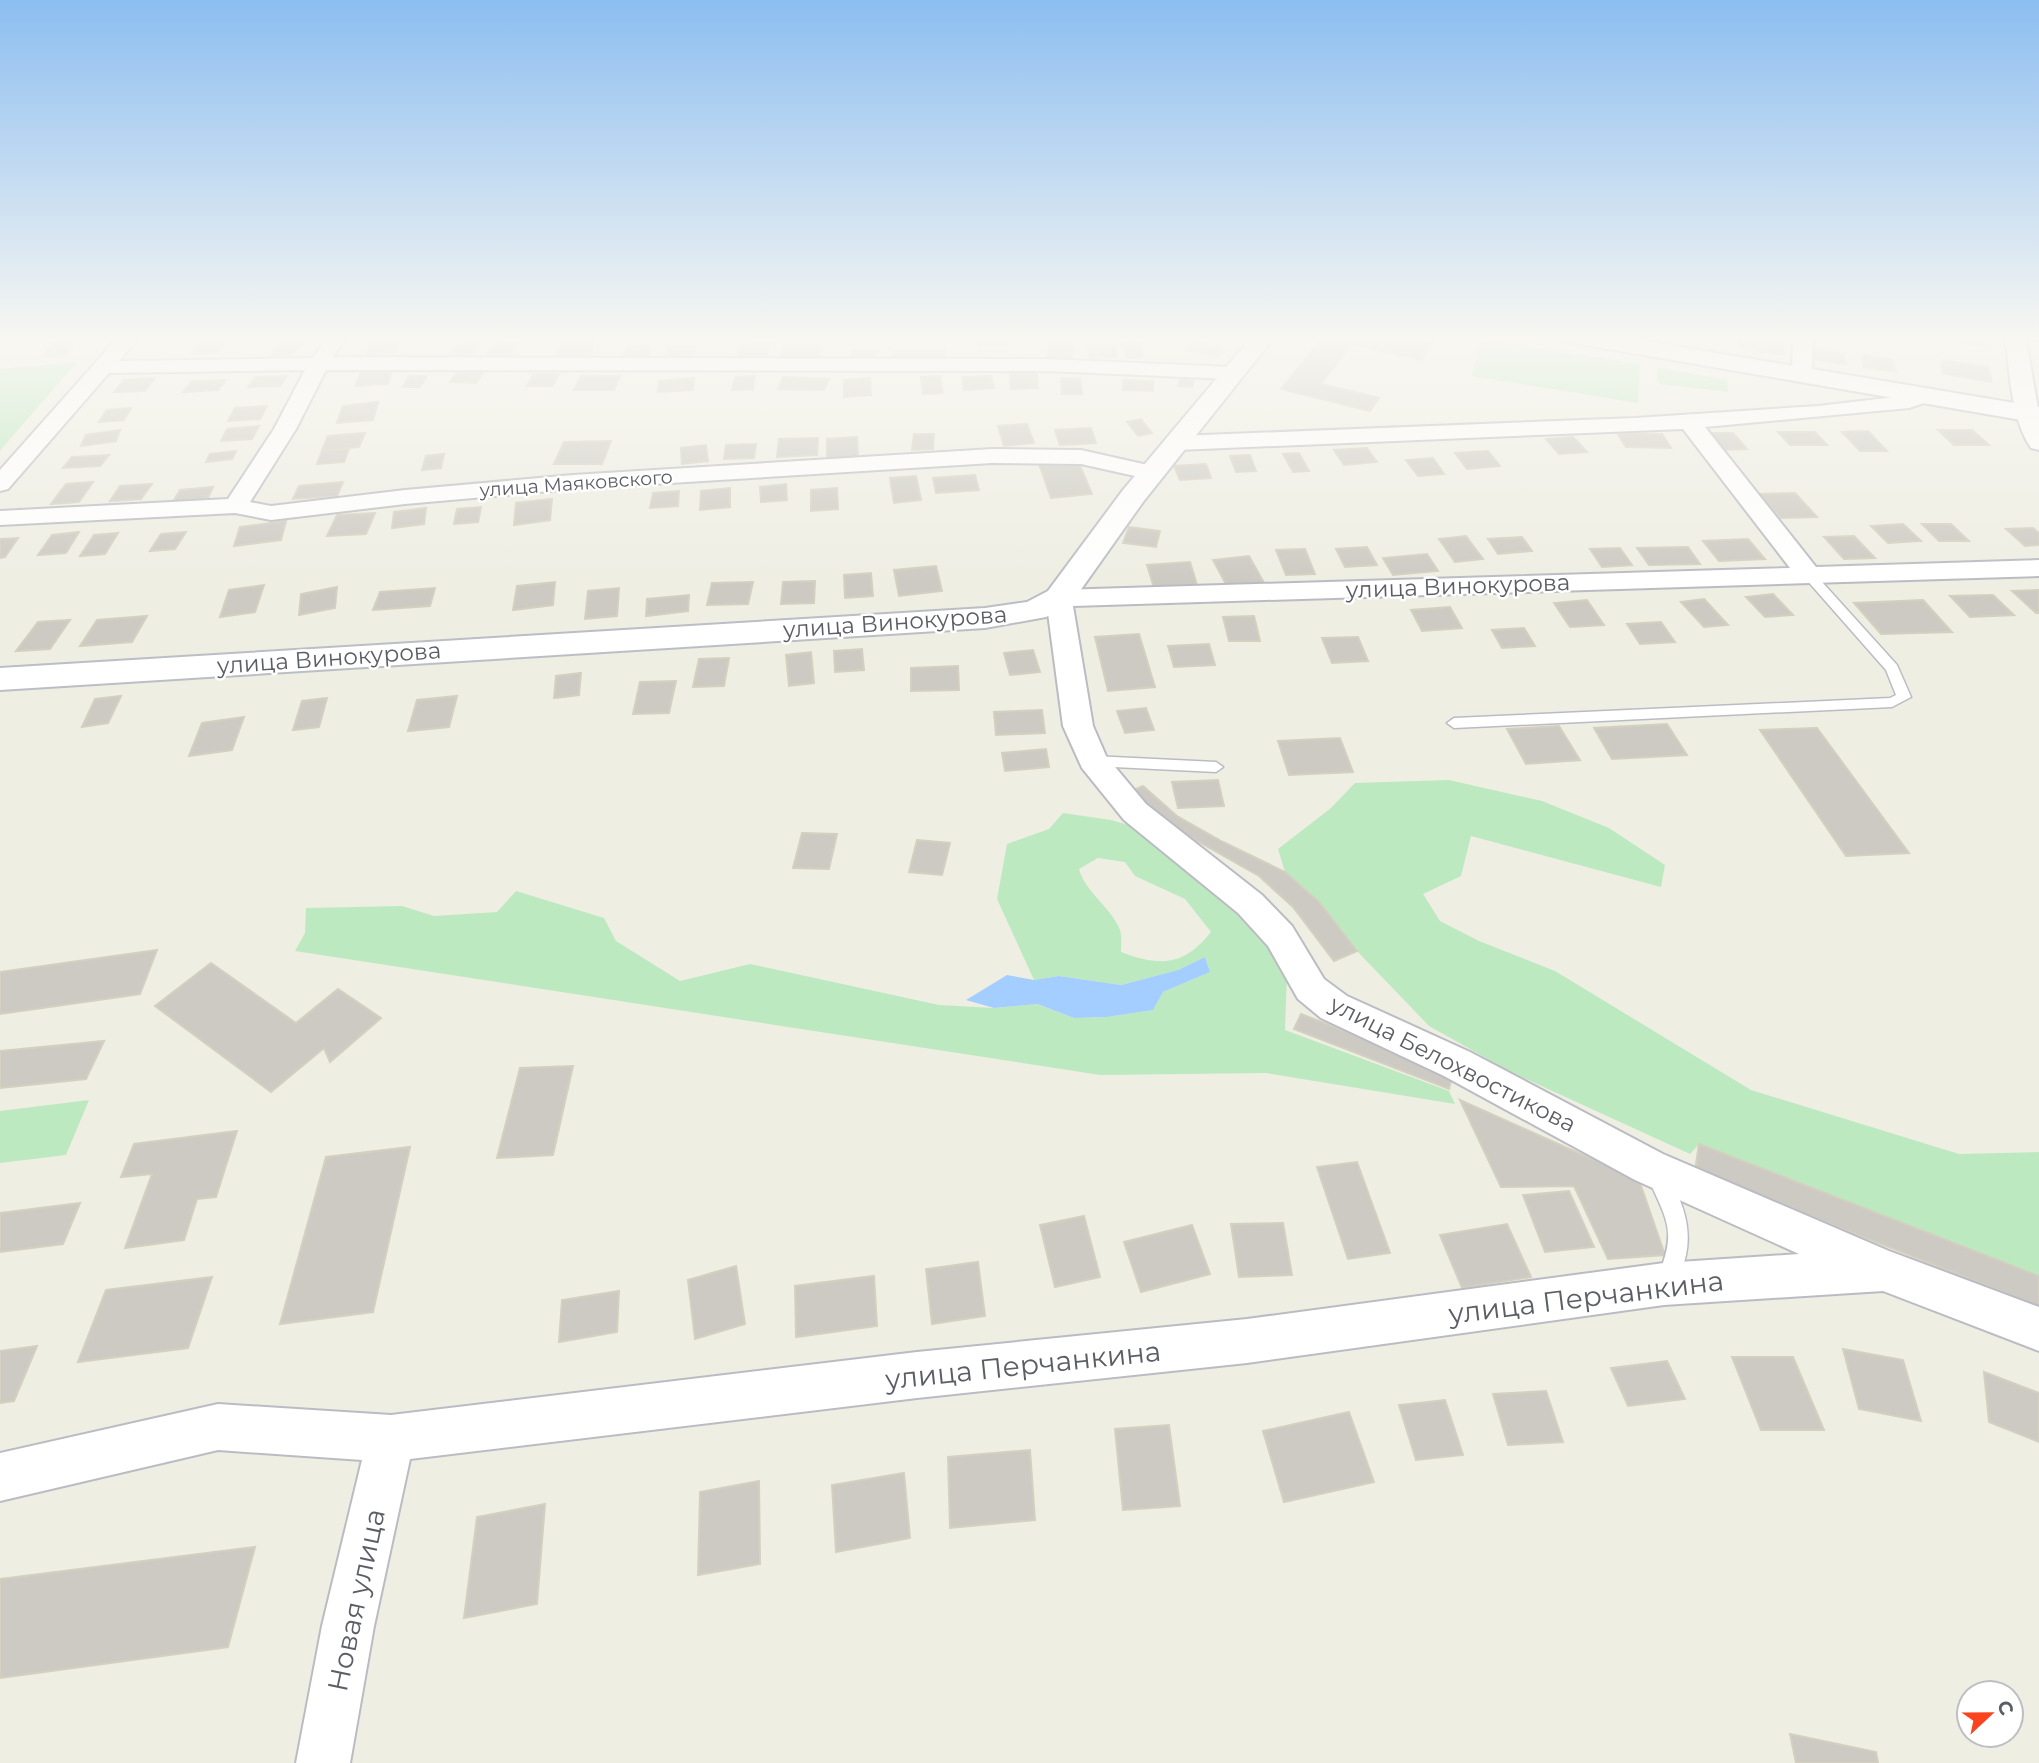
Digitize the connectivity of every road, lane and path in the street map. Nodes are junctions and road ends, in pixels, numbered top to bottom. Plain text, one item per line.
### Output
1 (59, 417) edge
2 (291, 417) edge
3 (1197, 417) edge
4 (1763, 417) edge
5 (2035, 417) edge
6 (1689, 422) junction
7 (1178, 443) junction
8 (2039, 443) edge
9 (1153, 473) junction
10 (0, 484) edge
11 (234, 506) junction
12 (0, 518) edge
13 (2039, 568) edge
14 (1809, 575) junction
15 (1059, 598) junction
16 (0, 679) edge
17 (1454, 723) dead end
18 (1093, 761) junction
19 (1216, 767) dead end
20 (1649, 1167) junction
21 (1883, 1270) junction
22 (1664, 1283) junction
23 (2039, 1329) edge
24 (391, 1438) junction
25 (0, 1477) edge
26 (323, 1763) edge

1 - 10 street
2 - 11 street
3 - 7 main road
4 - 6 street
5 - 8 street
6 - 7 street
6 - 14 street
7 - 9 main road
9 - 11 street, улица Маяковского
9 - 15 main road
11 - 12 street, улица Маяковского
13 - 14 street, улица Винокурова
14 - 15 street, улица Винокурова
14 - 17 lane
15 - 16 main road, улица Винокурова
15 - 18 street, улица Белохвостикова
18 - 19 lane
18 - 20 street, улица Белохвостикова
20 - 21 street, улица Белохвостикова
20 - 22 lane
21 - 22 street, улица Перчанкина
21 - 23 street, улица Перчанкина
22 - 24 street, улица Перчанкина
24 - 25 street, улица Перчанкина
24 - 26 street, Новая улица

